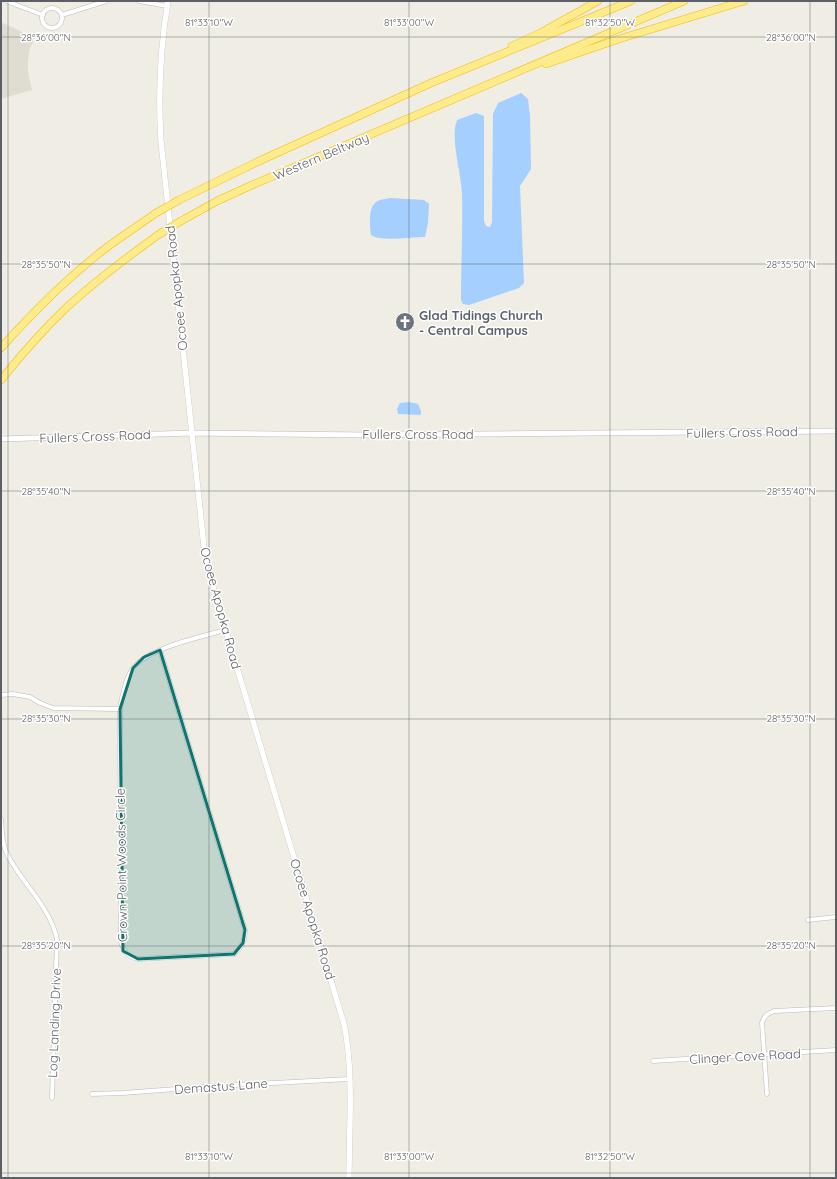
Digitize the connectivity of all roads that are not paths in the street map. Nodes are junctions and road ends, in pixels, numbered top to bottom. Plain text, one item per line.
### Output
1 (6, 1) edge
2 (106, 1) edge
3 (139, 1) edge
4 (598, 1) edge
5 (631, 1) edge
6 (684, 1) edge
7 (744, 1) edge
8 (168, 4) edge
9 (43, 15) junction
10 (62, 15) junction
11 (503, 79) junction
12 (431, 84) junction
13 (1, 348) edge
14 (1, 380) edge
15 (836, 431) edge
16 (192, 433) junction
17 (1, 439) edge
18 (225, 630) junction
19 (160, 650) junction
20 (1, 695) edge
21 (120, 709) junction
22 (1, 819) edge
23 (836, 917) edge
24 (808, 920) dead end
25 (836, 1008) edge
26 (836, 1050) edge
27 (764, 1055) junction
28 (653, 1061) dead end
29 (350, 1079) junction
30 (92, 1094) dead end
31 (767, 1094) dead end
32 (52, 1098) dead end
33 (349, 1178) edge

1 - 9 street
2 - 10 street
3 - 8 street
4 - 12 highway
5 - 12 highway, Western Beltway
6 - 11 highway, Western Beltway
7 - 11 highway
8 - 16 main road, Ocoee Apopka Road
9 - 10 street
9 - 10 street
11 - 14 highway, Western Beltway, bridge
12 - 13 highway, Western Beltway, bridge
15 - 16 street, Fullers Cross Road
16 - 17 street, Fullers Cross Road
16 - 18 main road, Ocoee Apopka Road
18 - 19 street, Crown Point Woods Circle
18 - 29 main road, Ocoee Apopka Road
19 - 21 street, Crown Point Woods Circle
19 - 21 street, Crown Point Woods Circle
20 - 21 street
22 - 32 street, Log Landing Drive
23 - 24 street
25 - 27 street
26 - 27 street, Clinger Cove Road
27 - 28 street, Clinger Cove Road
27 - 31 street
29 - 30 street, Demastus Lane
29 - 33 main road, Ocoee Apopka Road

